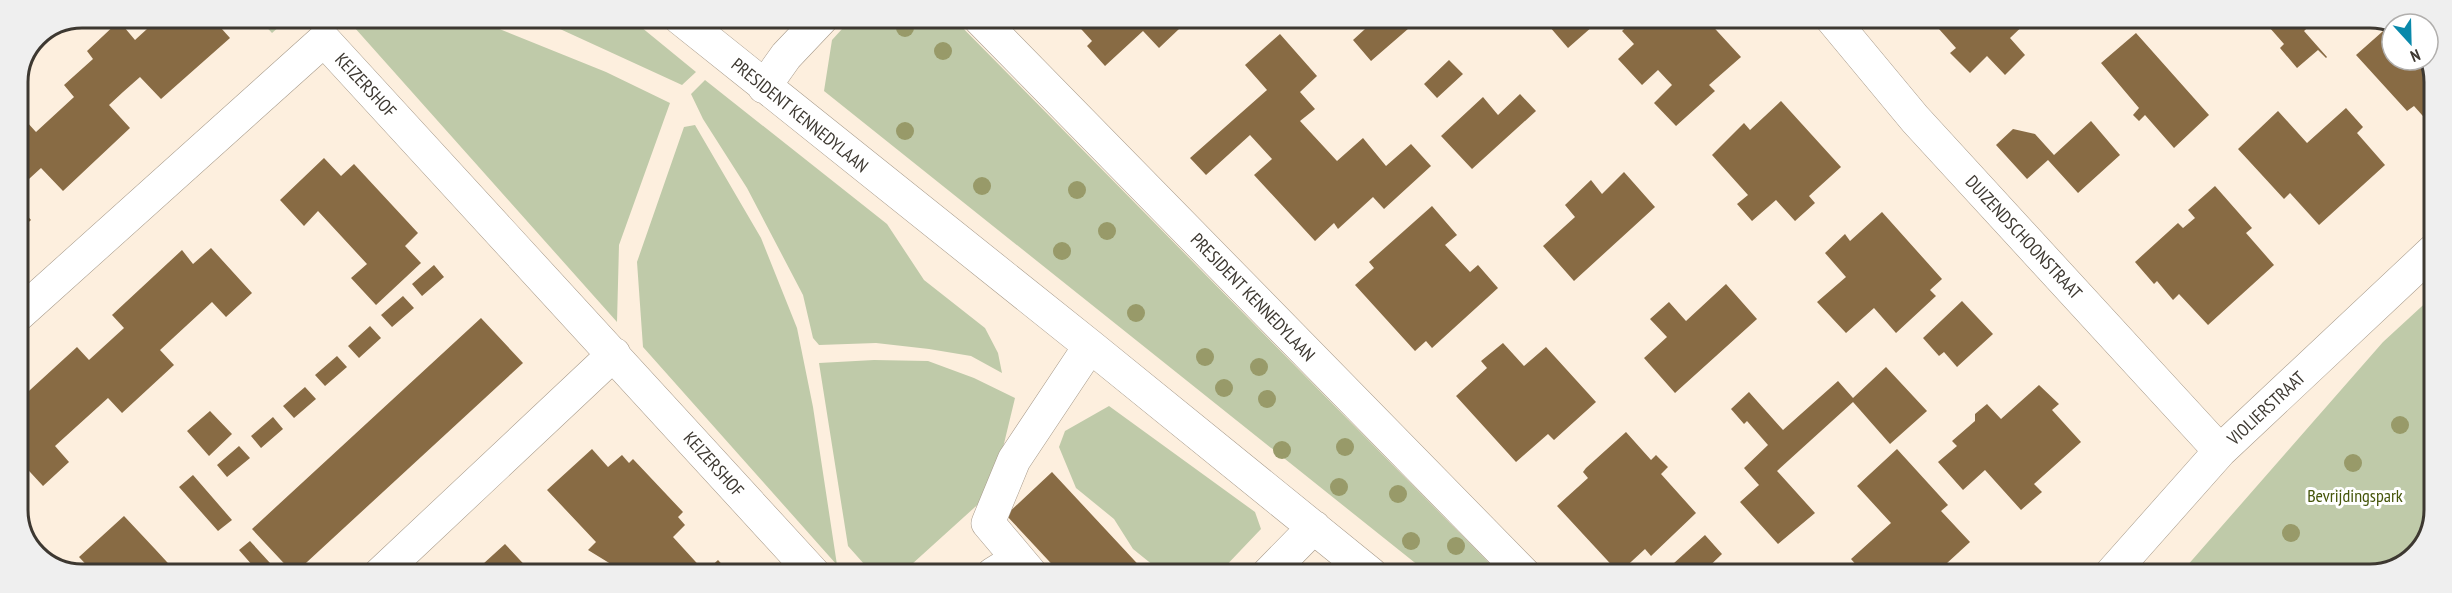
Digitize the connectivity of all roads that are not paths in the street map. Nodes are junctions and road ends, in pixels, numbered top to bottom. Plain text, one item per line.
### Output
1 (692, 28) edge
2 (813, 28) edge
3 (990, 28) edge
4 (1839, 28) edge
5 (764, 87) junction
6 (2423, 260) edge
7 (29, 306) edge
8 (1090, 346) junction
9 (614, 354) junction
10 (2220, 451) junction
11 (1314, 527) junction
12 (391, 564) edge
13 (805, 564) edge
14 (1011, 564) edge
15 (1278, 564) edge
16 (1359, 564) edge
17 (1516, 564) edge
18 (2120, 564) edge

1 - 5 street, PRESIDENT KENNEDYLAAN
2 - 5 street
3 - 17 street, PRESIDENT KENNEDYLAAN
4 - 10 street, DUIZENDSCHOONSTRAAT
5 - 8 street, PRESIDENT KENNEDYLAAN
6 - 10 street, VIOLIERSTRAAT
7 - 9 street, KEIZERSHOF
8 - 11 street, PRESIDENT KENNEDYLAAN
8 - 14 street
9 - 12 street
9 - 13 street, KEIZERSHOF
10 - 18 street, VIOLIERSTRAAT
11 - 15 street
11 - 16 street, PRESIDENT KENNEDYLAAN

